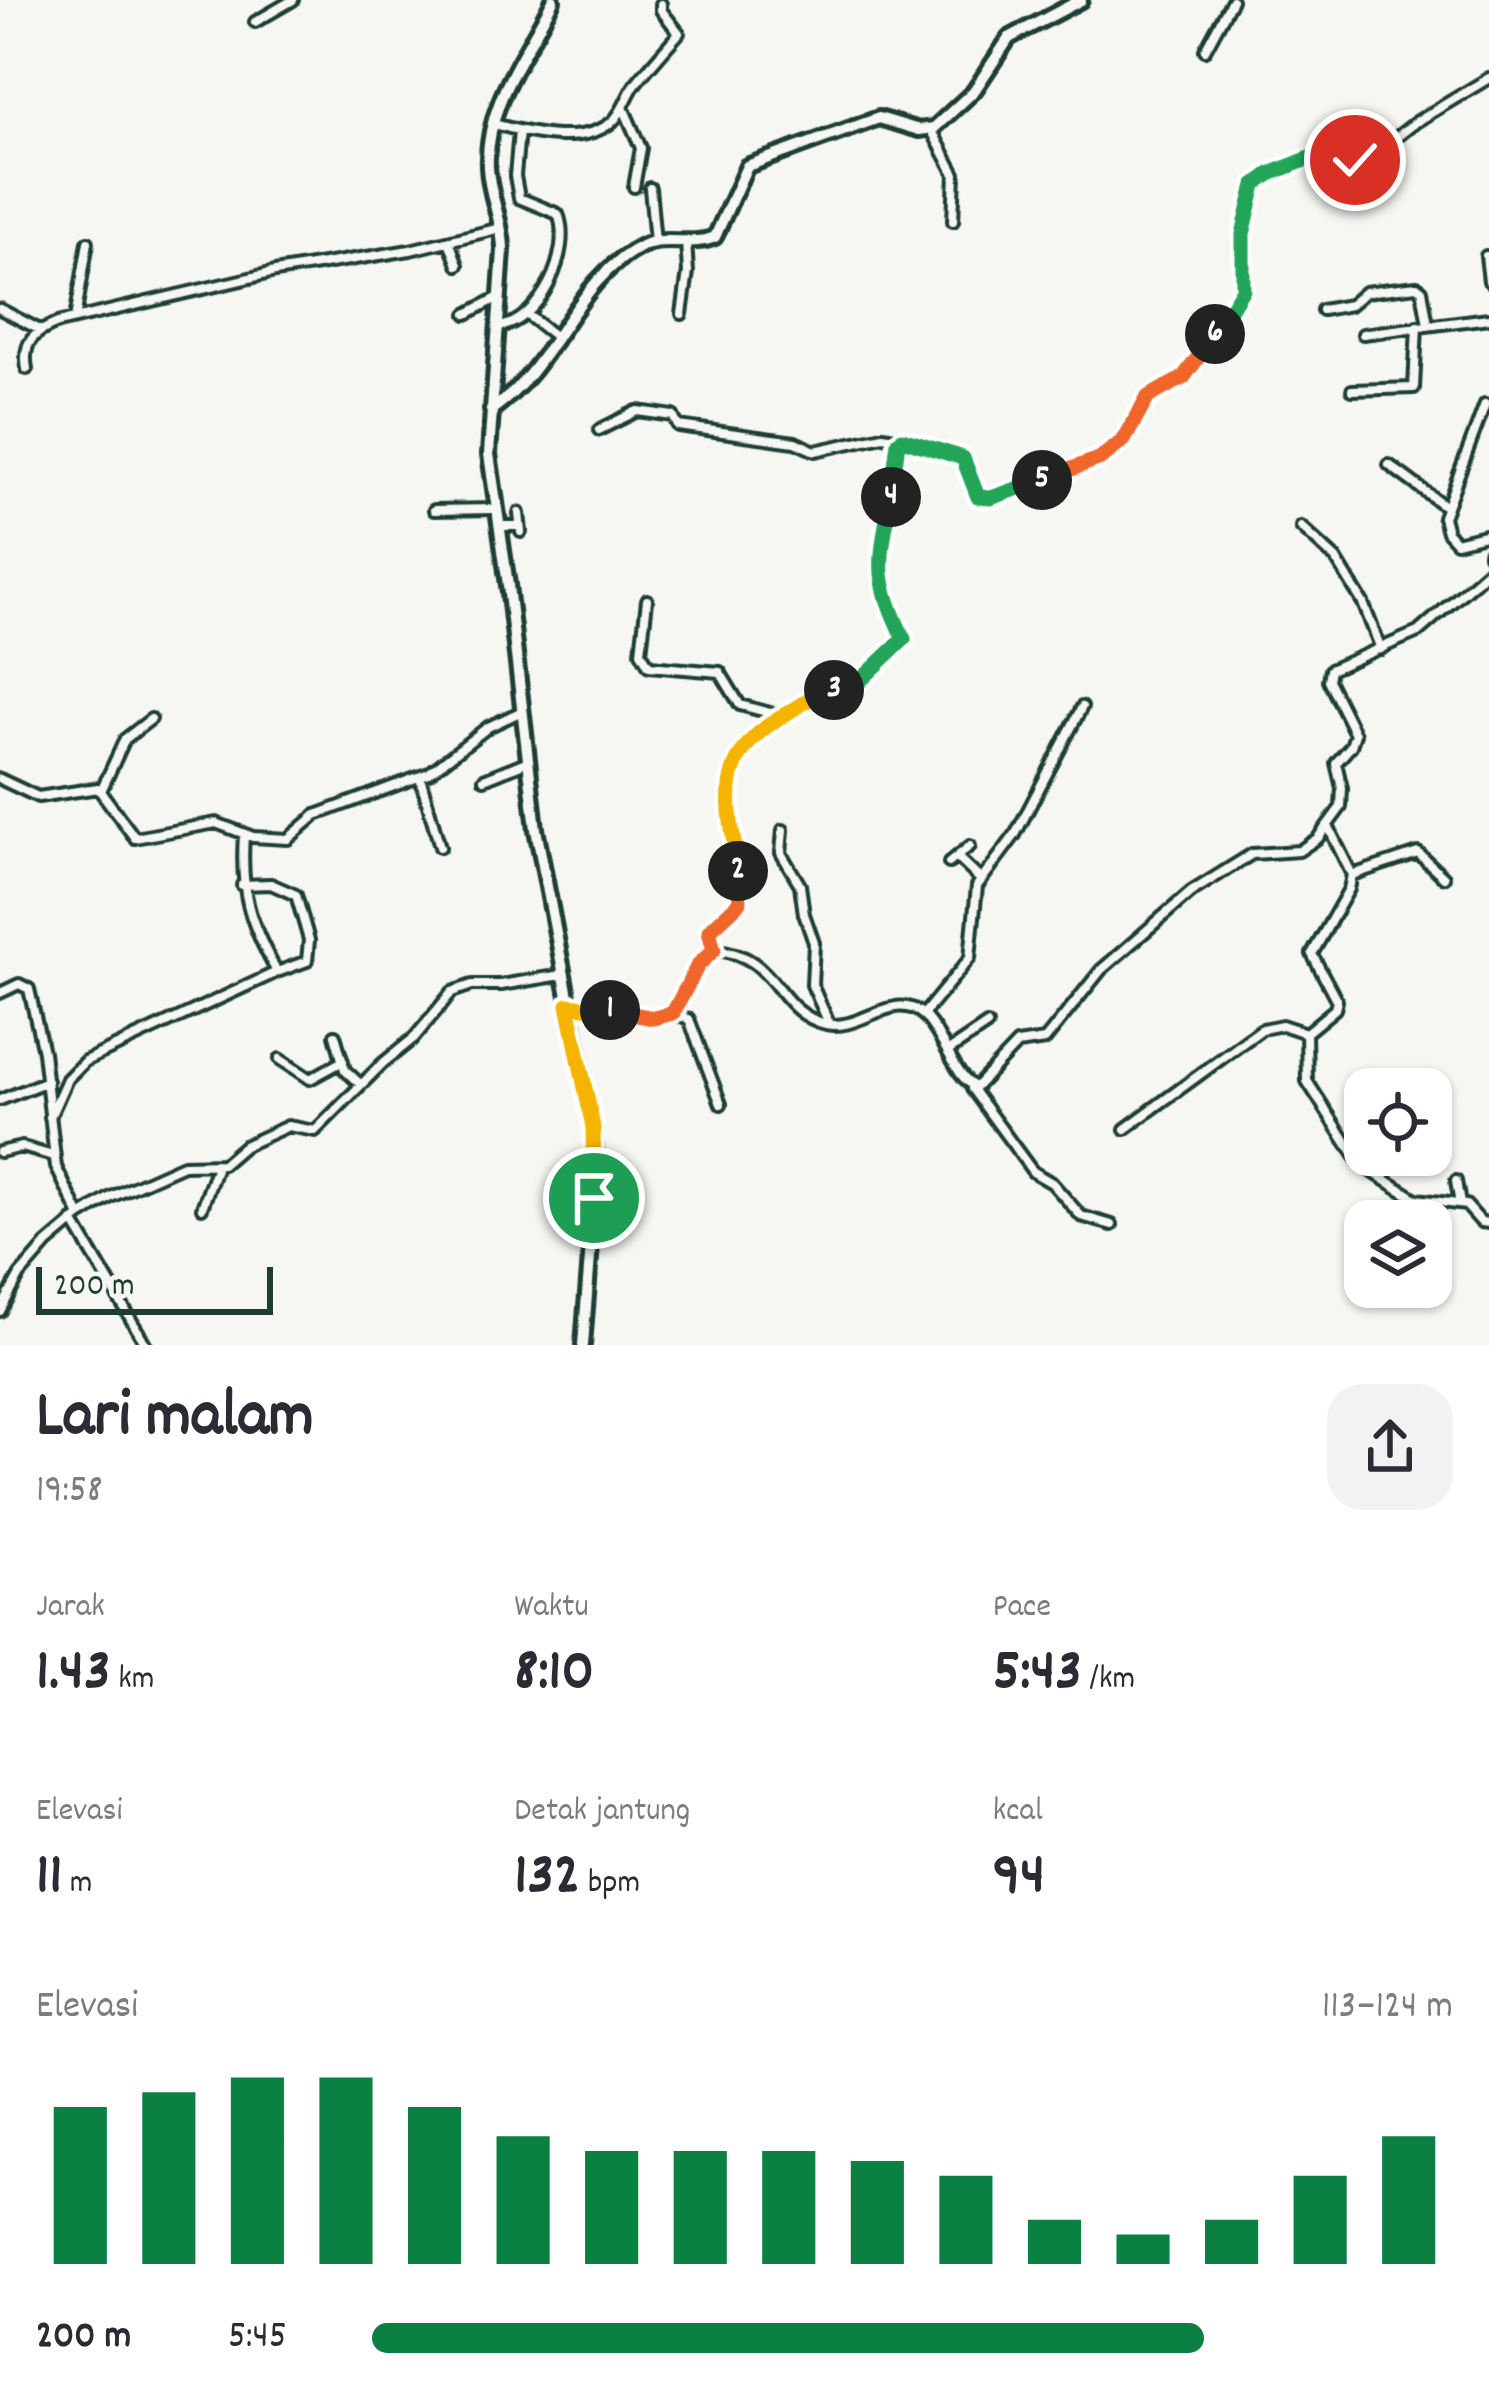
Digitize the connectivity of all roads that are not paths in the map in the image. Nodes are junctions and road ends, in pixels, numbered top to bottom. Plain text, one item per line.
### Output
1 (293, 0) edge
2 (553, 0) edge
3 (1232, 0) edge
4 (1078, 1) edge
5 (661, 4) dead end
6 (255, 22) dead end
7 (1205, 50) dead end
8 (1489, 78) edge
9 (623, 107) junction
10 (494, 124) junction
11 (931, 129) junction
12 (519, 130) junction
13 (634, 187) dead end
14 (650, 188) dead end
15 (953, 221) dead end
16 (503, 228) junction
17 (449, 241) junction
18 (88, 242) dead end
19 (656, 242) junction
20 (696, 242) junction
21 (1486, 256) dead end
22 (458, 265) dead end
23 (1489, 281) edge
24 (500, 296) junction
25 (0, 309) edge
26 (1322, 310) dead end
27 (467, 314) dead end
28 (526, 314) junction
29 (682, 314) dead end
30 (1489, 318) edge
31 (75, 319) junction
32 (1422, 325) junction
33 (498, 327) junction
34 (40, 330) junction
35 (1363, 334) dead end
36 (557, 338) junction
37 (27, 369) dead end
38 (1352, 390) dead end
39 (1485, 404) dead end
40 (490, 410) junction
41 (599, 430) dead end
42 (900, 439) junction
43 (1390, 465) dead end
44 (1445, 507) junction
45 (496, 509) junction
46 (434, 511) dead end
47 (519, 513) dead end
48 (499, 526) junction
49 (1301, 527) dead end
50 (1489, 534) edge
51 (1489, 570) edge
52 (647, 600) dead end
53 (1381, 650) junction
54 (1082, 707) dead end
55 (520, 712) junction
56 (782, 716) junction
57 (151, 719) dead end
58 (526, 762) junction
59 (420, 777) junction
60 (0, 779) edge
61 (484, 779) dead end
62 (101, 791) junction
63 (1328, 826) junction
64 (783, 830) dead end
65 (244, 836) junction
66 (440, 847) dead end
67 (970, 847) dead end
68 (1352, 875) junction
69 (1444, 877) dead end
70 (981, 880) junction
71 (242, 885) junction
72 (714, 950) junction
73 (277, 972) junction
74 (562, 975) junction
75 (0, 993) edge
76 (568, 1005) junction
77 (673, 1013) junction
78 (923, 1015) junction
79 (830, 1025) junction
80 (987, 1025) dead end
81 (1306, 1033) junction
82 (335, 1035) dead end
83 (950, 1050) junction
84 (280, 1059) dead end
85 (343, 1061) junction
86 (47, 1081) junction
87 (356, 1082) junction
88 (971, 1088) junction
89 (0, 1100) edge
90 (721, 1104) dead end
91 (50, 1117) junction
92 (1125, 1129) dead end
93 (0, 1152) edge
94 (54, 1157) junction
95 (217, 1166) junction
96 (1456, 1181) dead end
97 (1424, 1200) edge
98 (1452, 1204) edge
99 (1460, 1204) junction
100 (202, 1208) dead end
101 (76, 1219) junction
102 (1489, 1223) edge
103 (1112, 1226) dead end
104 (0, 1312) edge
105 (146, 1345) edge
106 (583, 1345) edge

1 - 6 street
2 - 10 main road
3 - 7 street
4 - 11 main road
5 - 9 street
8 - 42 street
9 - 12 street
9 - 13 street
10 - 12 street
10 - 16 main road
11 - 15 street
11 - 20 main road
12 - 28 street
14 - 19 street
16 - 17 street
16 - 24 main road
17 - 22 street
17 - 31 street
18 - 31 street
19 - 20 main road
19 - 36 main road
20 - 29 street
21 - 23 street
24 - 27 street
24 - 33 main road
25 - 34 street
26 - 32 street
28 - 33 street
28 - 36 street
30 - 32 street
31 - 34 street
32 - 35 street
32 - 38 street
33 - 40 main road
34 - 37 street
36 - 40 main road
39 - 44 street
40 - 45 main road
41 - 42 street
42 - 56 street
43 - 44 street
44 - 50 street
45 - 46 street
45 - 48 main road
47 - 48 street
48 - 55 main road
49 - 53 street
51 - 53 street
52 - 56 street
53 - 63 street
54 - 70 street
55 - 58 main road
55 - 59 street
56 - 72 street
57 - 62 street
58 - 61 street
58 - 74 main road
59 - 65 street
59 - 66 street
60 - 62 street
62 - 65 street
63 - 68 street
63 - 88 street
64 - 79 street
65 - 71 street
67 - 70 street
68 - 69 street
68 - 81 street
70 - 78 street
71 - 73 street
71 - 73 street
72 - 77 street
72 - 79 street
73 - 91 street
74 - 76 main road
74 - 87 street
75 - 86 street
76 - 77 street
76 - 106 main road
77 - 90 street
78 - 79 street
78 - 83 street
80 - 83 street
81 - 92 street
81 - 97 street
82 - 85 street
83 - 88 street
84 - 85 street
85 - 87 street
86 - 89 street
86 - 91 street
87 - 95 street
88 - 103 street
91 - 94 street
93 - 94 street
94 - 101 street
95 - 100 street
95 - 101 street
96 - 99 street
98 - 99 street
99 - 102 street
101 - 104 street
101 - 105 street

